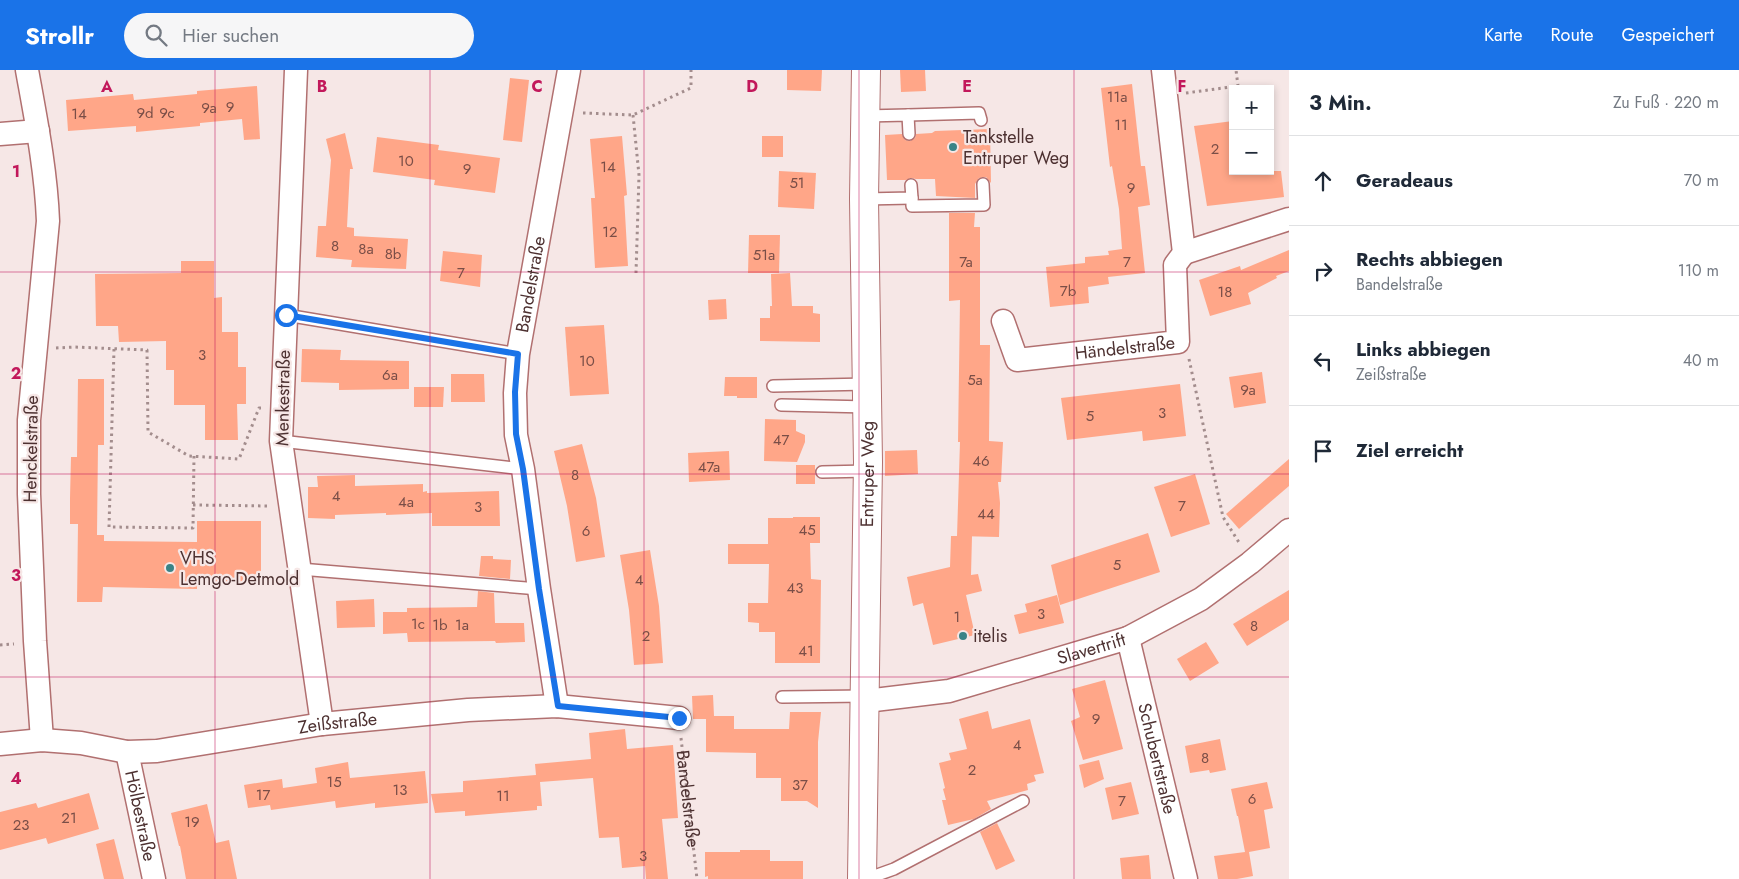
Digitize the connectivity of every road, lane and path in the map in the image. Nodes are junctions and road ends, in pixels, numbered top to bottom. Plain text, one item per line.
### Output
1 (27, 70) edge
2 (296, 70) edge
3 (569, 70) edge
4 (691, 70) edge
5 (866, 70) edge
6 (1163, 70) edge
7 (1236, 70) edge
8 (1166, 96) junction
9 (561, 112) junction
10 (632, 115) junction
11 (908, 115) junction
12 (865, 116) junction
13 (981, 120) dead end
14 (38, 131) junction
15 (0, 134) edge
16 (909, 134) dead end
17 (983, 184) dead end
18 (912, 185) dead end
19 (912, 198) junction
20 (864, 199) junction
21 (1289, 219) edge
22 (1184, 253) junction
23 (636, 273) dead end
24 (286, 315) junction
25 (1003, 321) dead end
26 (1178, 342) junction
27 (114, 349) junction
28 (36, 350) junction
29 (518, 354) junction
30 (773, 386) dead end
31 (868, 396) junction
32 (781, 404) dead end
33 (282, 410) junction
34 (280, 441) junction
35 (194, 456) junction
36 (523, 469) junction
37 (868, 471) junction
38 (822, 472) dead end
39 (193, 504) junction
40 (290, 506) junction
41 (1289, 530) edge
42 (1235, 536) dead end
43 (300, 569) junction
44 (539, 589) junction
45 (1128, 638) junction
46 (782, 697) dead end
47 (866, 698) junction
48 (558, 706) junction
49 (679, 718) joint
50 (322, 724) junction
51 (42, 740) junction
52 (0, 744) edge
53 (126, 752) junction
54 (1023, 801) dead end
55 (154, 879) edge
56 (697, 879) edge
57 (864, 879) edge
58 (1186, 879) edge

1 - 14 street, Henckelstraße
2 - 24 street, Menkestraße
3 - 9 street, Bandelstraße
4 - 10 path
5 - 12 main road, Entruper Weg
6 - 8 street, Händelstraße
7 - 8 path
8 - 22 street, Händelstraße
9 - 10 path
9 - 29 street, Bandelstraße
10 - 23 path
11 - 12 lane
11 - 13 lane
11 - 16 lane
12 - 20 main road, Entruper Weg
14 - 15 street
14 - 28 street, Henckelstraße
17 - 19 lane
18 - 19 lane
19 - 20 lane
20 - 31 main road, Entruper Weg
21 - 22 street
22 - 26 street, Händelstraße
24 - 29 lane
24 - 33 street, Menkestraße
25 - 26 street, Händelstraße
26 - 42 path
27 - 28 path
27 - 35 path
27 - 39 path
28 - 51 street, Henckelstraße
29 - 36 street, Bandelstraße
30 - 31 lane
31 - 32 lane
31 - 37 main road, Entruper Weg
33 - 34 street, Menkestraße
33 - 35 path
34 - 36 lane
34 - 40 street, Menkestraße
35 - 39 path
36 - 44 street, Bandelstraße
37 - 38 lane
37 - 47 main road, Entruper Weg
39 - 40 path
40 - 43 street, Menkestraße
41 - 45 street, Slavertrift
43 - 44 lane
43 - 50 street, Menkestraße
44 - 48 street, Bandelstraße
45 - 47 street, Slavertrift
45 - 58 street, Schubertstraße
46 - 47 lane
47 - 57 main road, Entruper Weg
48 - 49 street, Zeißstraße
48 - 50 street, Zeißstraße
49 - 56 path, Bandelstraße
50 - 53 street, Zeißstraße
51 - 52 street, Zeißstraße
51 - 53 street, Zeißstraße
53 - 55 street, Hölbestraße
54 - 57 lane

